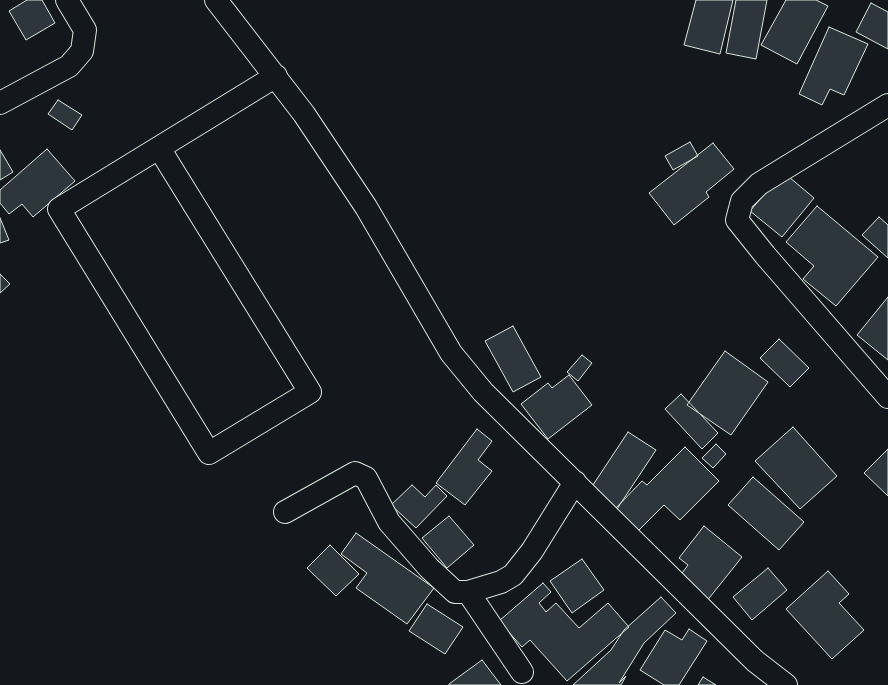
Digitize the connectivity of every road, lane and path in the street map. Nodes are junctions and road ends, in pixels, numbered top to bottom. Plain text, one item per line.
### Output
1 (67, 0) edge
2 (216, 0) edge
3 (276, 76) junction
4 (0, 103) edge
5 (888, 105) edge
6 (159, 148) junction
7 (888, 397) edge
8 (575, 482) junction
9 (285, 512) dead end
10 (468, 592) junction
11 (522, 672) dead end
12 (786, 685) edge

1 - 4 street
2 - 3 street
3 - 6 street
3 - 8 street
5 - 7 street
6 - 6 street
8 - 10 street
8 - 12 street
9 - 10 street
10 - 11 street

